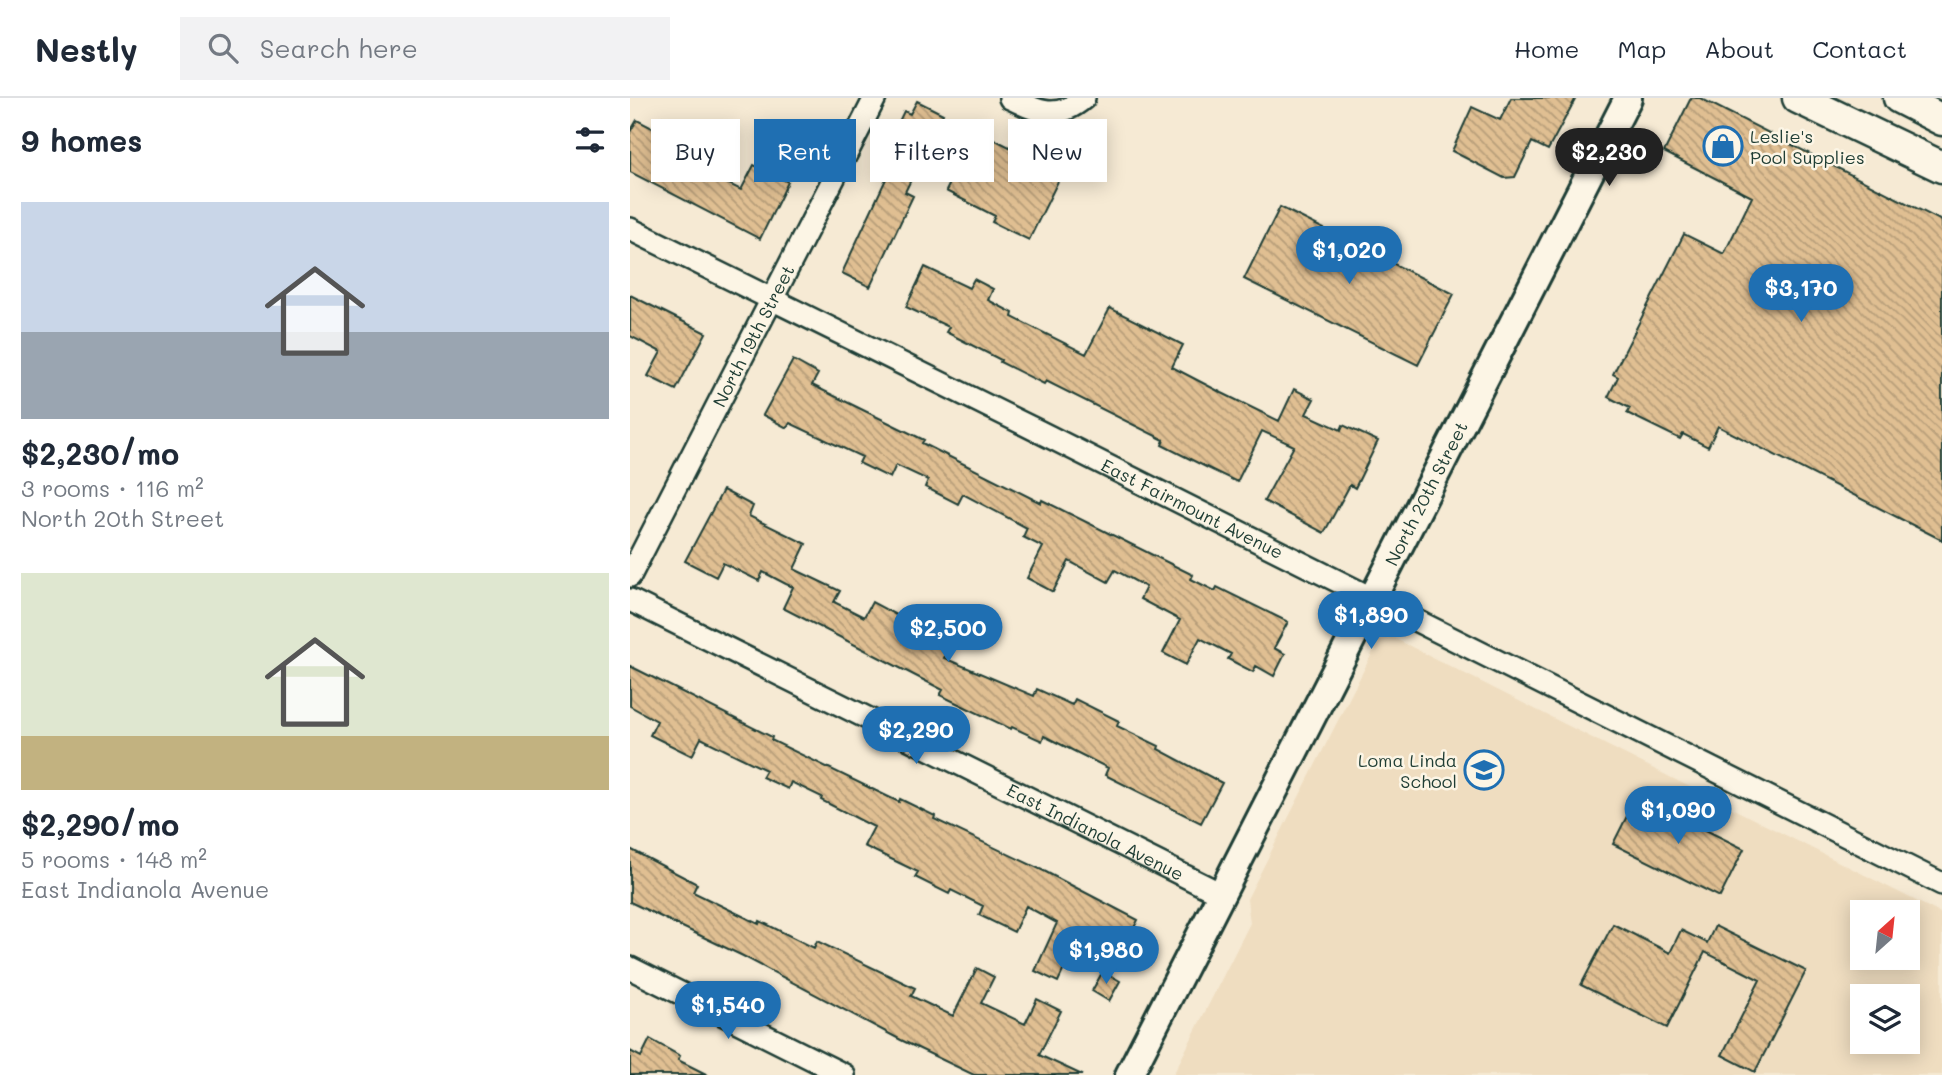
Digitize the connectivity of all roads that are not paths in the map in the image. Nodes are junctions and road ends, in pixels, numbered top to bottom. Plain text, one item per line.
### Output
1 (875, 98) edge
2 (1010, 98) edge
3 (1084, 98) edge
4 (1628, 98) edge
5 (1798, 98) edge
6 (1899, 98) edge
7 (1942, 120) edge
8 (1942, 167) edge
9 (630, 229) edge
10 (771, 300) junction
11 (630, 576) edge
12 (1370, 599) junction
13 (630, 600) edge
14 (1942, 884) edge
15 (1221, 894) junction
16 (630, 968) edge
17 (844, 1075) edge
18 (1129, 1075) edge

1 - 10 street, North 19th Street
2 - 3 street
4 - 12 street, North 20th Street
5 - 8 main road
6 - 7 main road
9 - 10 street, East Fairmount Avenue
10 - 11 street, North 19th Street
10 - 12 street, East Fairmount Avenue
12 - 14 street, East Fairmount Avenue
12 - 15 street, North 20th Street
13 - 15 street, East Indianola Avenue
15 - 18 street, North 20th Street
16 - 17 street

